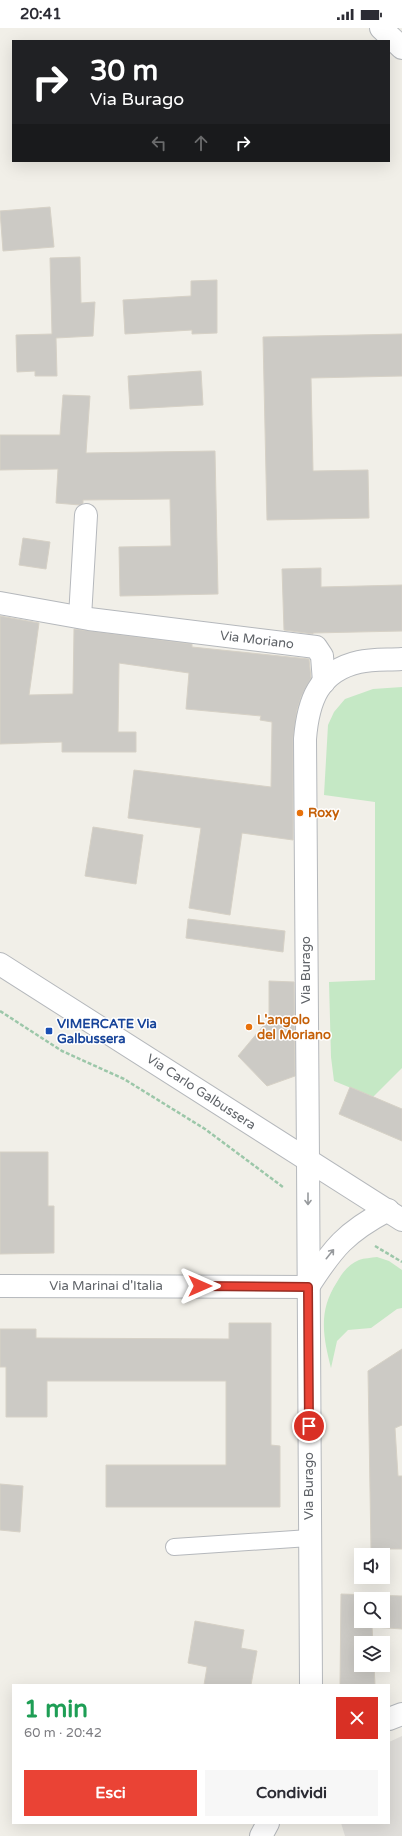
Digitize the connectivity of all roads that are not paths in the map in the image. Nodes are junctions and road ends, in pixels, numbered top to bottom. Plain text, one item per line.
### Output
1 (381, 28) edge
2 (402, 48) edge
3 (86, 515) dead end
4 (0, 603) edge
5 (80, 617) junction
6 (402, 659) edge
7 (324, 682) junction
8 (0, 964) edge
9 (308, 1160) junction
10 (395, 1215) edge
11 (0, 1286) edge
12 (308, 1287) junction
13 (309, 1538) junction
14 (174, 1546) dead end
15 (311, 1684) edge
16 (402, 1714) edge
17 (390, 1719) edge
18 (267, 1824) edge
19 (261, 1836) edge

1 - 2 street
3 - 5 street
4 - 5 street, Via Moriano
5 - 7 street, Via Moriano
6 - 7 street
7 - 9 street, Via Burago
8 - 9 street, Via Carlo Galbussera
9 - 10 street, Via Carlo Galbussera
9 -> 12 street, Via Burago
12 -> 10 street
11 - 12 street, Via Marinai d'Italia
12 - 13 street, Via Burago
13 - 14 lane
13 - 15 street, Via Burago
16 - 17 street
18 - 19 street

